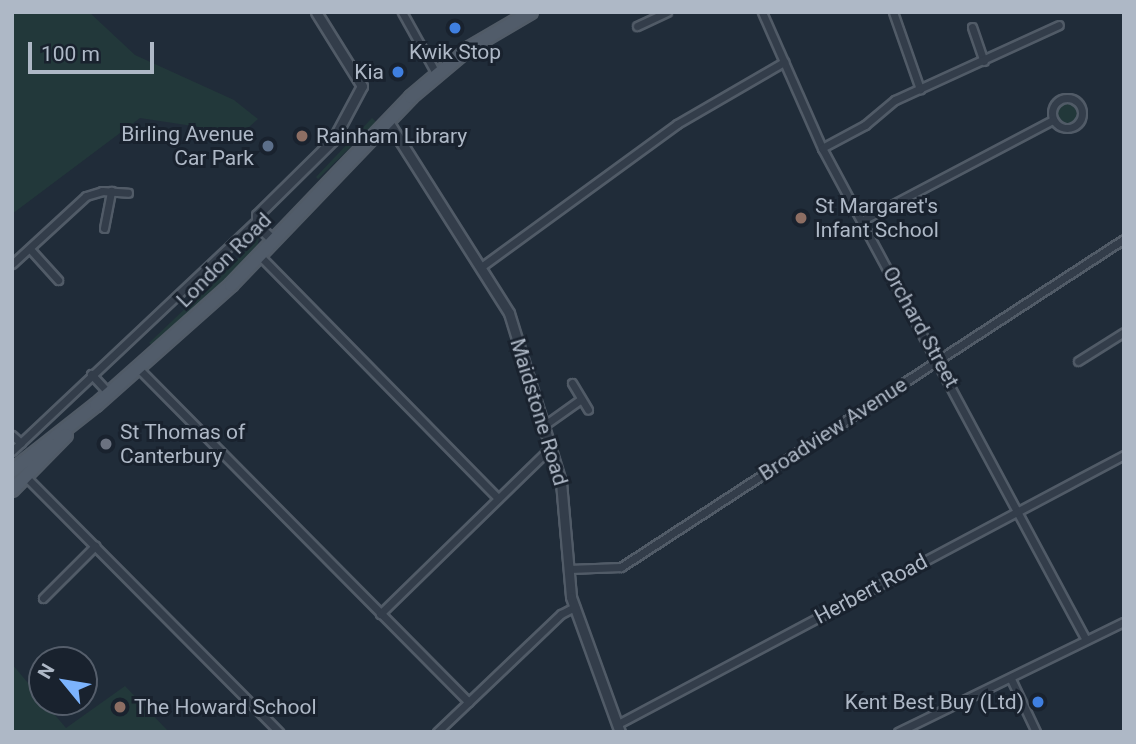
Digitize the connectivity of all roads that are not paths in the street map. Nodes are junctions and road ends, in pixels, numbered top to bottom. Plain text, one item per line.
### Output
1 (316, 12) edge
2 (402, 12) edge
3 (531, 12) edge
4 (667, 12) edge
5 (762, 12) edge
6 (656, 15) edge
7 (895, 16) edge
8 (1047, 20) dead end
9 (1059, 25) dead end
10 (637, 26) dead end
11 (972, 27) dead end
12 (1051, 29) junction
13 (984, 61) junction
14 (784, 62) junction
15 (437, 75) junction
16 (920, 89) junction
17 (387, 120) junction
18 (1054, 120) junction
19 (822, 148) junction
20 (111, 191) junction
21 (128, 193) dead end
22 (863, 220) junction
23 (255, 222) junction
24 (104, 228) dead end
25 (1124, 239) edge
26 (273, 240) junction
27 (30, 249) junction
28 (259, 255) junction
29 (12, 264) edge
30 (481, 267) junction
31 (58, 280) dead end
32 (1124, 332) edge
33 (939, 359) junction
34 (1078, 361) dead end
35 (138, 368) junction
36 (91, 374) junction
37 (572, 383) dead end
38 (109, 393) junction
39 (581, 399) junction
40 (588, 410) dead end
41 (546, 424) junction
42 (12, 435) edge
43 (21, 443) junction
44 (552, 446) junction
45 (12, 451) edge
46 (1124, 455) edge
47 (18, 472) edge
48 (12, 490) edge
49 (498, 498) junction
50 (1019, 510) junction
51 (95, 546) junction
52 (569, 569) junction
53 (43, 598) dead end
54 (575, 607) junction
55 (380, 614) junction
56 (1124, 622) edge
57 (1086, 640) junction
58 (1011, 679) junction
59 (469, 702) junction
60 (619, 728) edge
61 (279, 732) edge
62 (437, 732) edge
63 (898, 732) edge
64 (1037, 732) edge

1 - 23 street
2 - 15 street
3 - 15 main road, London Road
4 - 6 street
5 - 14 street, Orchard Street
6 - 10 street
7 - 16 street
8 - 12 street
9 - 12 street
11 - 13 street
12 - 13 street
13 - 16 street
14 - 19 street, Orchard Street
14 - 30 street
15 - 17 main road, London Road
16 - 19 street
17 - 26 main road, London Road
17 - 30 street, Maidstone Road
18 - 18 street
18 - 22 street
19 - 22 street, Orchard Street
20 - 21 street
20 - 24 street
20 - 27 street
22 - 33 street, Orchard Street
23 - 26 street
23 - 36 street
25 - 33 street, Broadview Avenue
26 - 28 main road, London Road
27 - 29 street
27 - 31 street
28 - 35 main road, London Road
28 - 49 street
30 - 41 street, Maidstone Road
32 - 34 street
33 - 50 street, Orchard Street
33 - 52 street, Broadview Avenue
35 - 38 main road, London Road
35 - 55 street
36 - 38 street
36 - 43 street
37 - 39 street
38 - 47 main road, London Road
39 - 40 street
39 - 41 street
41 - 44 street, Maidstone Road
42 - 43 street
43 - 45 street
44 - 49 street
44 - 52 street, Maidstone Road
46 - 50 street, Herbert Road
47 - 48 main road, London Road
47 - 51 street
49 - 55 street
50 - 57 street, Orchard Street
50 - 60 street, Herbert Road
51 - 53 street
51 - 61 street
52 - 54 street, Maidstone Road
54 - 59 street
54 - 60 street, Maidstone Road
55 - 59 street
56 - 57 street
57 - 58 street
58 - 63 street
58 - 64 street
59 - 62 street

